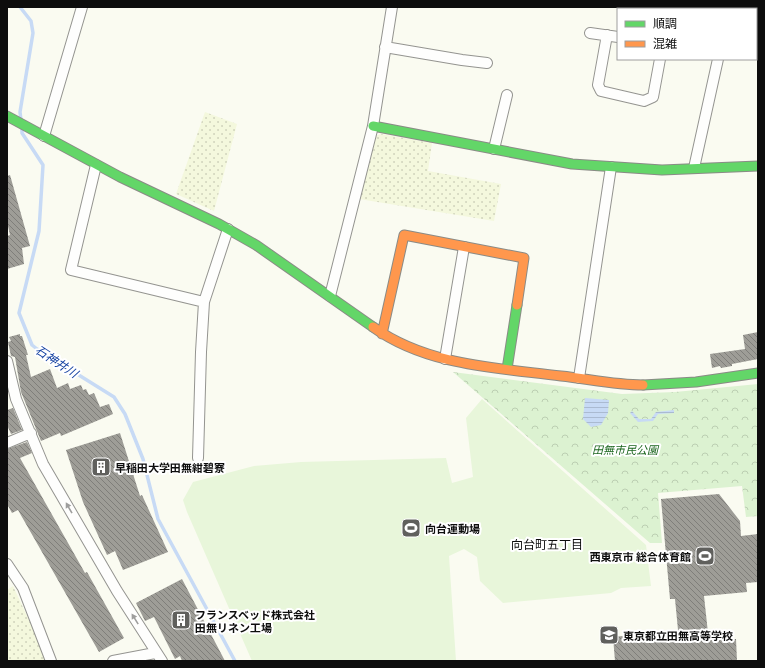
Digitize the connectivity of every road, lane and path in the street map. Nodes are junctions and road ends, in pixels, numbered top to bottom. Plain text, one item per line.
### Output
1 (82, 7) edge
2 (392, 7) edge
3 (590, 33) dead end
4 (607, 36) junction
5 (617, 38) edge
6 (385, 47) junction
7 (660, 60) edge
8 (718, 60) edge
9 (487, 63) dead end
10 (507, 95) dead end
11 (9, 117) edge
12 (372, 126) junction
13 (44, 136) junction
14 (494, 149) junction
15 (96, 165) junction
16 (758, 166) edge
17 (611, 167) junction
18 (694, 168) junction
19 (228, 229) junction
20 (464, 247) junction
21 (330, 296) junction
22 (204, 302) junction
23 (382, 334) junction
24 (445, 359) junction
25 (7, 361) edge
26 (507, 369) junction
27 (758, 373) edge
28 (579, 378) junction
29 (12, 400) edge
30 (31, 433) junction
31 (7, 443) edge
32 (198, 458) dead end
33 (7, 564) edge
34 (158, 657) edge
35 (135, 659) edge
36 (52, 661) edge
37 (113, 661) edge

1 - 13 street
2 - 6 street
3 - 4 street
4 - 5 street
4 - 7 street
6 - 9 street
6 - 12 street
8 - 18 street
10 - 14 street
11 - 13 street
12 - 14 street
12 - 21 street
13 - 15 street
14 - 17 street
15 - 19 street
15 - 22 street
16 - 18 street
17 - 18 street
17 - 28 street
19 - 21 street
19 - 22 street
20 - 23 street
20 - 24 street
20 - 26 street
21 - 23 street
22 - 32 street
23 - 24 street
24 - 26 street
25 - 29 street
26 - 28 street
27 - 28 street
29 - 30 street
30 - 31 street
34 -> 30 street
33 - 36 street
34 - 35 street
35 - 37 street

